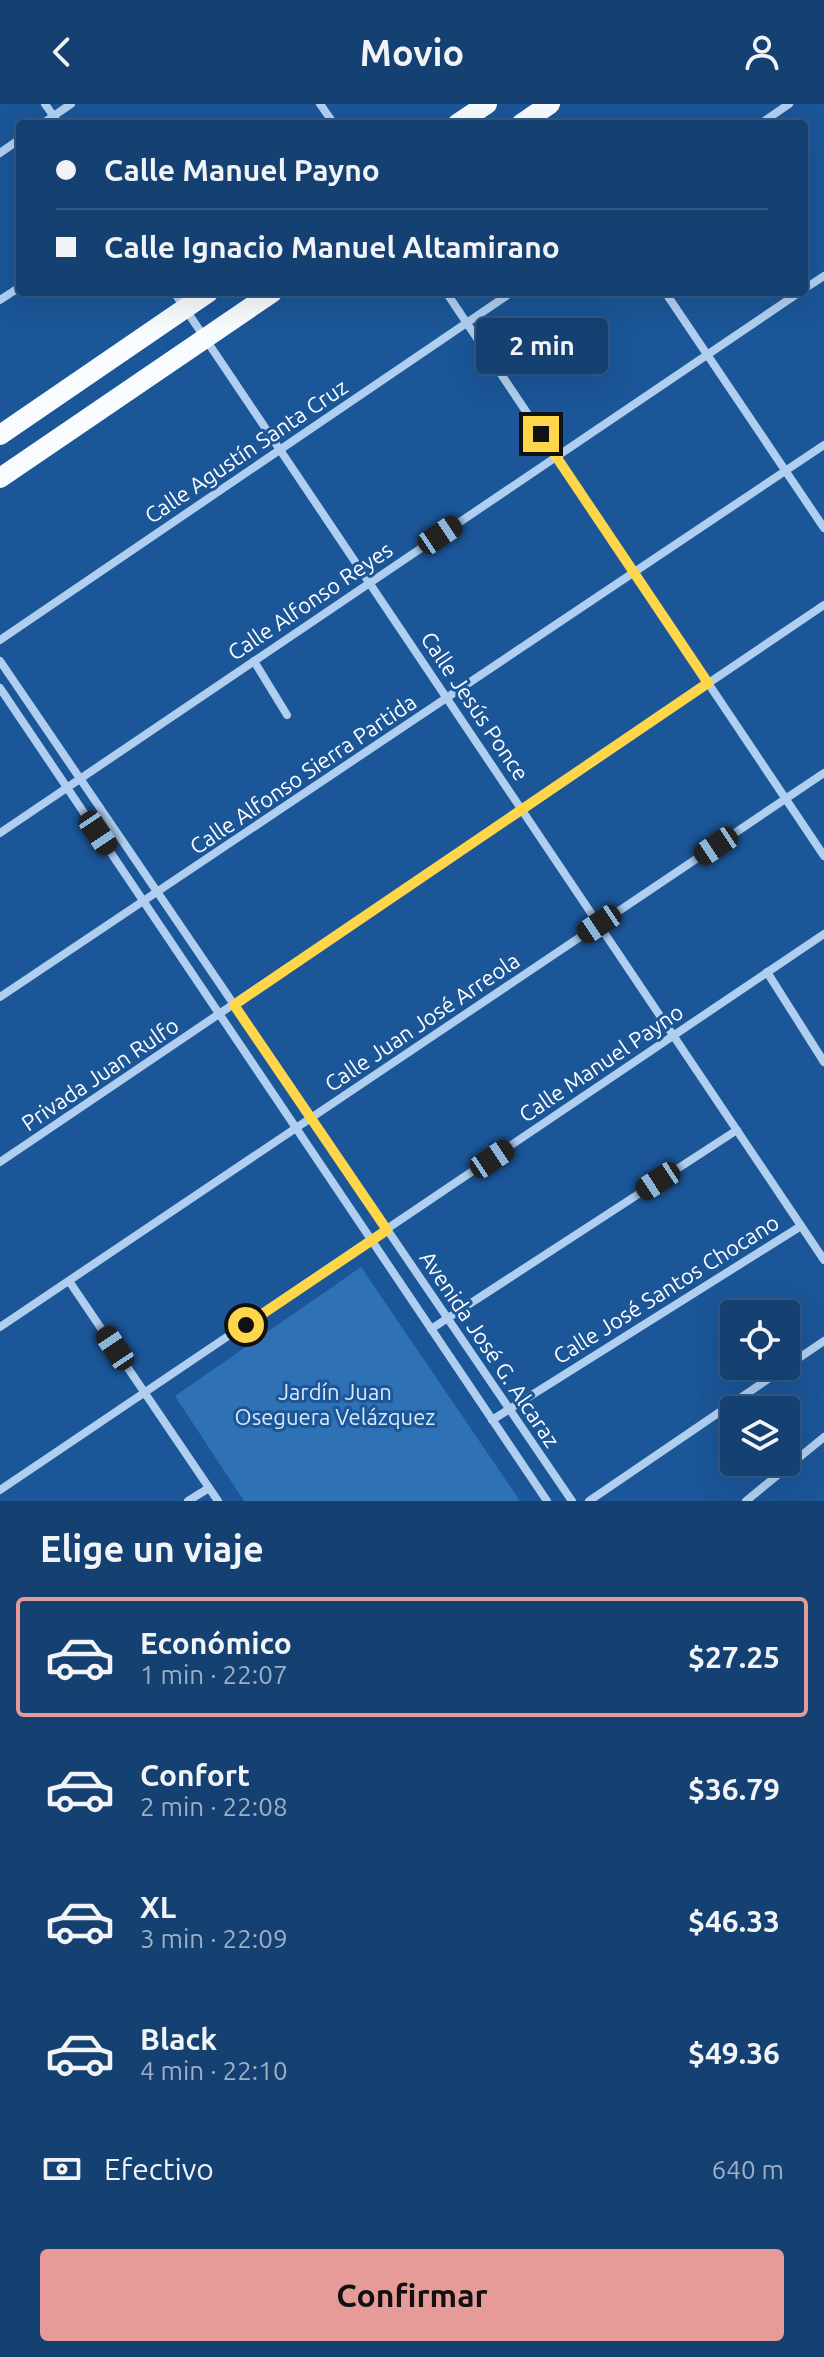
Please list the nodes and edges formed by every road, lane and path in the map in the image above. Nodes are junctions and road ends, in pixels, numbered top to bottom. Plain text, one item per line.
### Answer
1 (45, 104) edge
2 (71, 104) edge
3 (487, 104) edge
4 (789, 104) edge
5 (545, 109) edge
6 (56, 120) edge
7 (463, 120) edge
8 (527, 120) edge
9 (766, 120) edge
10 (267, 296) edge
11 (449, 296) edge
12 (506, 296) edge
13 (668, 296) edge
14 (795, 296) edge
15 (180, 300) edge
16 (467, 323) junction
17 (207, 337) junction
18 (707, 355) junction
19 (0, 435) edge
20 (824, 445) edge
21 (281, 449) junction
22 (556, 457) junction
23 (785, 471) junction
24 (0, 478) edge
25 (824, 528) edge
26 (634, 573) junction
27 (370, 582) junction
28 (824, 605) edge
29 (0, 640) edge
30 (0, 661) edge
31 (254, 661) junction
32 (708, 683) junction
33 (0, 688) edge
34 (448, 698) junction
35 (287, 715) dead end
36 (824, 773) edge
37 (80, 779) junction
38 (67, 787) junction
39 (785, 799) junction
40 (522, 809) junction
41 (0, 833) edge
42 (824, 856) edge
43 (158, 893) junction
44 (144, 902) junction
45 (599, 924) junction
46 (824, 934) edge
47 (767, 972) junction
48 (0, 997) edge
49 (234, 1005) junction
50 (220, 1014) junction
51 (674, 1036) junction
52 (824, 1062) edge
53 (311, 1118) junction
54 (296, 1128) junction
55 (737, 1130) junction
56 (0, 1162) edge
57 (801, 1226) junction
58 (387, 1230) junction
59 (371, 1240) junction
60 (824, 1260) edge
61 (69, 1281) junction
62 (448, 1318) junction
63 (0, 1327) edge
64 (431, 1329) junction
65 (824, 1341) edge
66 (145, 1394) junction
67 (509, 1408) junction
68 (492, 1420) junction
69 (824, 1437) edge
70 (209, 1488) junction
71 (0, 1490) edge
72 (188, 1501) edge
73 (218, 1501) edge
74 (547, 1501) edge
75 (572, 1501) edge
76 (589, 1501) edge
77 (746, 1501) edge

1 - 6 street
2 - 6 street
3 - 7 main road
4 - 9 street
5 - 8 main road
10 - 17 main road
11 - 16 street
12 - 16 street, Calle Agustín Santa Cruz
13 - 18 street
14 - 18 street, Calle Alfonso Reyes
15 - 17 street, Calle Jesús Ponce
15 - 19 main road
16 - 21 street, Calle Agustín Santa Cruz
16 - 22 street
17 - 21 street, Calle Jesús Ponce
17 - 24 main road
18 - 22 street, Calle Alfonso Reyes
18 - 23 street
20 - 23 street, Calle Alfonso Sierra Partida
21 - 27 street, Calle Jesús Ponce
21 - 29 street, Calle Agustín Santa Cruz
22 - 26 street
22 - 27 street, Calle Alfonso Reyes
23 - 25 street
23 - 26 street, Calle Alfonso Sierra Partida
26 - 32 street
26 - 34 street, Calle Alfonso Sierra Partida
27 - 31 street, Calle Alfonso Reyes
27 - 34 street, Calle Jesús Ponce
28 - 32 street, Privada Juan Rulfo
30 - 37 street, Avenida José G. Alcaraz
31 - 35 street
31 - 37 street, Calle Alfonso Reyes
32 - 39 street
32 - 40 street, Privada Juan Rulfo
33 - 38 street, Avenida José G. Alcaraz
34 - 40 street, Calle Jesús Ponce
34 - 43 street, Calle Alfonso Sierra Partida
36 - 39 street, Calle Juan José Arreola
37 - 38 street, Calle Alfonso Reyes
37 - 43 street, Avenida José G. Alcaraz
38 - 41 street, Calle Alfonso Reyes
38 - 44 street, Avenida José G. Alcaraz
39 - 42 street
39 - 45 street, Calle Juan José Arreola
40 - 45 street, Calle Jesús Ponce
40 - 49 street, Privada Juan Rulfo
43 - 44 street, Calle Alfonso Sierra Partida
43 - 49 street, Avenida José G. Alcaraz
44 - 48 street, Calle Alfonso Sierra Partida
44 - 50 street, Avenida José G. Alcaraz
45 - 51 street, Calle Jesús Ponce
45 - 53 street, Calle Juan José Arreola
46 - 47 street, Calle Manuel Payno
47 - 51 street, Calle Manuel Payno
47 - 52 street
49 - 50 street, Privada Juan Rulfo
49 - 53 street, Avenida José G. Alcaraz
50 - 54 street, Avenida José G. Alcaraz
50 - 56 street, Privada Juan Rulfo
51 - 55 street, Calle Jesús Ponce
51 - 58 street, Calle Manuel Payno
53 - 54 street, Calle Juan José Arreola
53 - 58 street, Avenida José G. Alcaraz
54 - 59 street, Avenida José G. Alcaraz
54 - 61 street, Calle Juan José Arreola
55 - 57 street, Calle Jesús Ponce
55 - 62 street
57 - 60 street, Calle Jesús Ponce
57 - 67 street, Calle José Santos Chocano
58 - 59 street, Calle Manuel Payno
58 - 62 street, Avenida José G. Alcaraz
59 - 64 street, Avenida José G. Alcaraz
59 - 66 street, Calle Manuel Payno
61 - 63 street, Calle Juan José Arreola
61 - 66 street
62 - 64 street
62 - 67 street, Avenida José G. Alcaraz
64 - 68 street, Avenida José G. Alcaraz
65 - 76 street
66 - 70 street
66 - 71 street, Calle Manuel Payno
67 - 68 street, Calle José Santos Chocano
67 - 75 street, Avenida José G. Alcaraz
68 - 74 street, Avenida José G. Alcaraz
69 - 77 street
70 - 72 street
70 - 73 street

